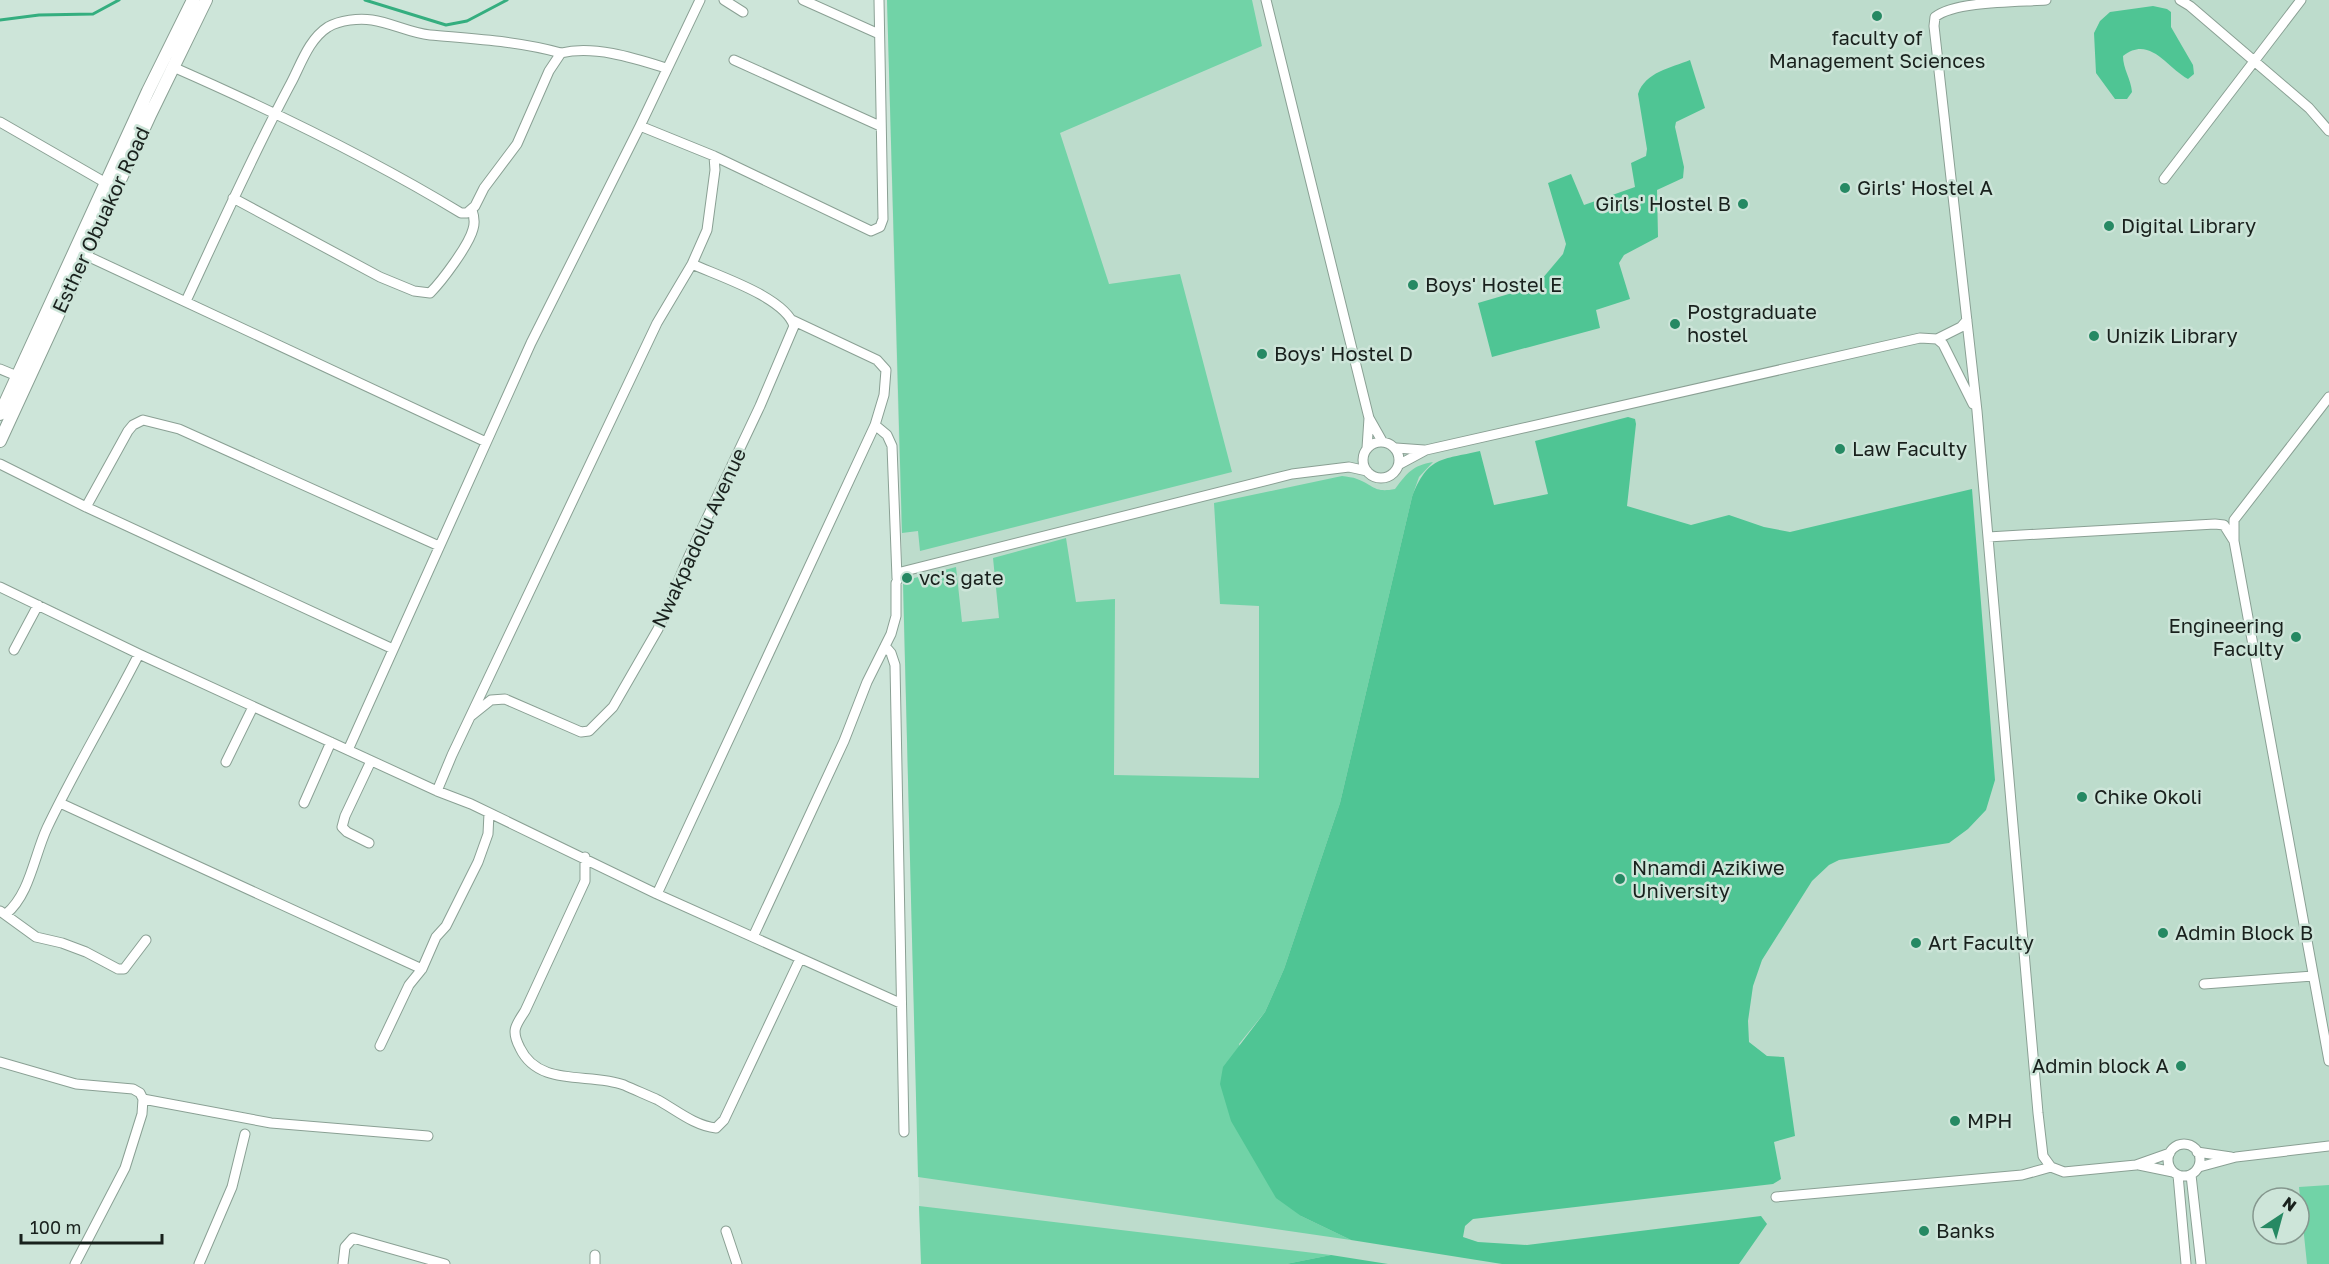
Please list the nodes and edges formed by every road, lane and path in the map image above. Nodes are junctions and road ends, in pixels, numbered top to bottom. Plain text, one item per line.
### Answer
1 (193, 0) edge
2 (206, 0) edge
3 (700, 0) edge
4 (724, 0) edge
5 (804, 0) edge
6 (879, 0) edge
7 (1266, 0) edge
8 (2046, 0) edge
9 (2180, 0) edge
10 (2301, 0) edge
11 (743, 12) dead end
12 (879, 34) junction
13 (561, 53) junction
14 (734, 60) dead end
15 (2255, 61) junction
16 (173, 67) junction
17 (666, 68) junction
18 (275, 114) junction
19 (0, 122) edge
20 (640, 126) junction
21 (880, 126) junction
22 (2329, 131) edge
23 (714, 156) junction
24 (2164, 179) dead end
25 (106, 183) junction
26 (233, 198) junction
27 (472, 210) junction
28 (85, 255) junction
29 (692, 264) junction
30 (186, 301) junction
31 (792, 320) junction
32 (1967, 320) junction
33 (1936, 339) junction
34 (0, 369) edge
35 (17, 376) junction
36 (2329, 397) edge
37 (1977, 411) junction
38 (0, 414) edge
39 (1369, 418) junction
40 (875, 425) junction
41 (0, 441) edge
42 (1382, 441) junction
43 (486, 442) junction
44 (1396, 448) junction
45 (1426, 450) junction
46 (1365, 452) junction
47 (0, 464) edge
48 (1400, 464) junction
49 (1349, 467) junction
50 (1367, 471) junction
51 (86, 507) junction
52 (2234, 520) junction
53 (2224, 525) junction
54 (1988, 537) junction
55 (2234, 540) junction
56 (439, 546) junction
57 (897, 578) junction
58 (0, 587) edge
59 (38, 605) junction
60 (885, 646) junction
61 (393, 649) junction
62 (14, 650) dead end
63 (139, 654) junction
64 (253, 707) junction
65 (471, 716) junction
66 (331, 742) junction
67 (348, 750) junction
68 (371, 761) junction
69 (226, 762) dead end
70 (437, 791) junction
71 (60, 803) junction
72 (304, 803) dead end
73 (489, 813) junction
74 (369, 843) dead end
75 (585, 857) junction
76 (657, 894) junction
77 (3, 913) edge
78 (753, 937) junction
79 (146, 940) dead end
80 (800, 959) junction
81 (422, 969) junction
82 (2313, 976) junction
83 (2204, 984) dead end
84 (900, 1004) junction
85 (380, 1047) dead end
86 (2329, 1061) edge
87 (0, 1062) edge
88 (143, 1099) junction
89 (904, 1132) dead end
90 (245, 1134) dead end
91 (428, 1136) dead end
92 (2329, 1146) edge
93 (2198, 1152) junction
94 (2170, 1153) junction
95 (2236, 1157) junction
96 (2136, 1165) junction
97 (2050, 1167) junction
98 (2199, 1167) junction
99 (2175, 1174) junction
100 (2191, 1175) junction
101 (1776, 1197) dead end
102 (726, 1231) dead end
103 (75, 1264) edge
104 (199, 1264) edge
105 (343, 1264) edge
106 (445, 1264) edge
107 (737, 1264) edge
108 (2186, 1264) edge
109 (2201, 1264) edge

1 - 25 street, Esther Obuakor Road
2 - 16 street, Esther Obuakor Road
3 - 17 street
4 - 11 street
5 - 12 street
6 - 12 street
7 - 39 street
8 - 32 street
9 - 15 street
10 - 15 street
12 - 21 street
13 - 17 street
13 - 18 street
13 - 27 street
14 - 21 street
15 - 22 street
15 - 24 street
16 - 18 street
16 - 28 street, Esther Obuakor Road
17 - 20 street
18 - 26 street
18 - 27 street
19 - 25 street
20 - 23 street
20 - 43 street
21 - 23 street
23 - 29 street
25 - 35 street, Esther Obuakor Road
26 - 27 street
26 - 30 street
28 - 30 street
28 - 41 street, Esther Obuakor Road
29 - 31 street
29 - 65 street
30 - 43 street
31 - 40 street
31 - 65 street, Nwakpadolu Avenue
32 - 33 street
32 - 37 street
33 - 37 street
33 - 45 street
34 - 35 street
35 - 38 street, Esther Obuakor Road
36 - 52 street
37 - 54 street
39 - 42 street
39 - 46 street
40 - 57 street
40 - 76 street
42 - 44 street
42 - 46 street
43 - 56 street
44 - 45 street
44 - 48 street
45 - 48 street
46 - 49 street
46 - 50 street
47 - 51 street
48 - 50 street
49 - 50 street
49 - 57 street
51 - 56 street
51 - 61 street
52 - 53 street
52 - 55 street
53 - 54 street
53 - 55 street
54 - 97 street
55 - 82 street
56 - 61 street
57 - 60 street
58 - 59 street
59 - 62 street
59 - 63 street
60 - 78 street
60 - 84 street
61 - 67 street
63 - 64 street
63 - 71 street
64 - 66 street
64 - 69 street
65 - 70 street
66 - 67 street
66 - 72 street
67 - 68 street
68 - 70 street
68 - 74 street
70 - 73 street
71 - 77 street
71 - 81 street
73 - 75 street
73 - 81 street
75 - 76 street
75 - 80 street
76 - 78 street
77 - 79 street
78 - 80 street
80 - 84 street
81 - 85 street
82 - 83 street
82 - 86 street
84 - 89 street
87 - 88 street
88 - 91 street
88 - 103 street
90 - 104 street
92 - 95 street
93 - 94 street
93 - 95 street
93 - 98 street
94 - 96 street
94 - 99 street
95 - 98 street
96 - 97 street
96 - 99 street
97 - 101 street
98 - 100 street
99 - 100 street
99 - 108 street
100 - 109 street
102 - 107 street
105 - 106 street

